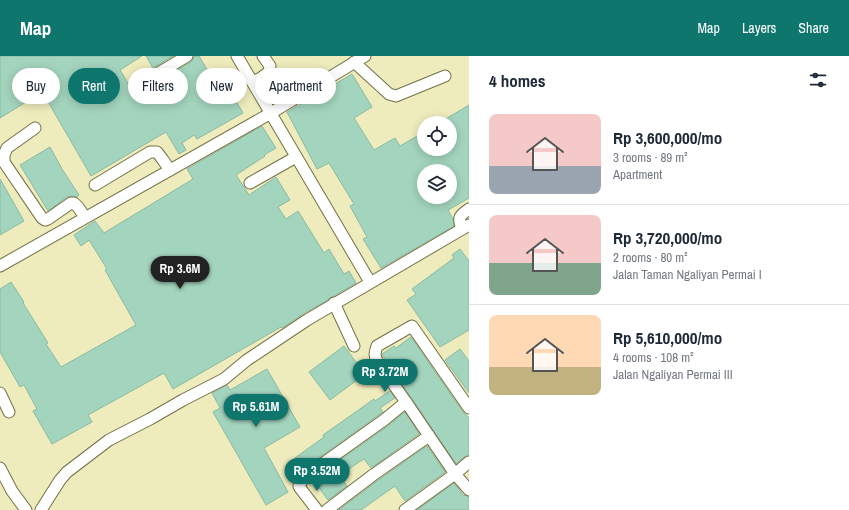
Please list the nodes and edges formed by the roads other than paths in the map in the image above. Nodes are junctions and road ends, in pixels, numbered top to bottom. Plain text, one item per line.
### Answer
1 (186, 56) edge
2 (236, 56) edge
3 (263, 56) edge
4 (365, 56) edge
5 (354, 62) junction
6 (167, 68) edge
7 (445, 76) dead end
8 (253, 82) junction
9 (270, 113) junction
10 (35, 128) dead end
11 (296, 157) junction
12 (170, 170) junction
13 (250, 182) dead end
14 (95, 185) dead end
15 (469, 209) edge
16 (85, 218) junction
17 (466, 227) edge
18 (0, 266) edge
19 (370, 282) junction
20 (334, 303) junction
21 (354, 346) dead end
22 (0, 393) edge
23 (406, 402) junction
24 (469, 408) edge
25 (9, 412) dead end
26 (429, 436) junction
27 (469, 462) edge
28 (0, 468) edge
29 (455, 474) junction
30 (469, 490) edge
31 (406, 509) edge
32 (26, 510) edge
33 (41, 510) edge
34 (317, 510) edge
35 (327, 510) edge

1 - 6 street
2 - 8 street
3 - 8 street
4 - 5 street
5 - 7 street
5 - 9 street
8 - 9 street
9 - 11 street
9 - 12 street
10 - 16 street
11 - 13 street
11 - 19 street
12 - 14 street
12 - 16 street
15 - 17 street
16 - 18 street
17 - 19 street
19 - 20 street
20 - 21 street
20 - 33 street
22 - 25 street
23 - 24 street
23 - 26 street
23 - 34 street
26 - 29 street
26 - 35 street
27 - 29 street
28 - 32 street
29 - 30 street
29 - 31 street

